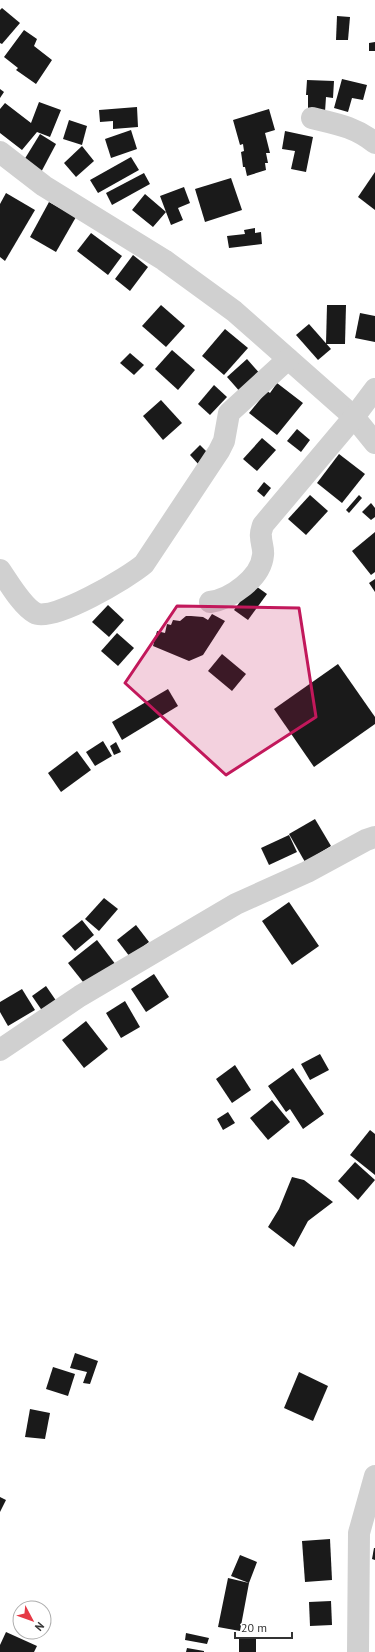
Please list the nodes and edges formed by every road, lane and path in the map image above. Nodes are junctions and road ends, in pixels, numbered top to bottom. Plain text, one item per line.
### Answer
1 (312, 118) dead end
2 (375, 143) edge
3 (0, 152) edge
4 (288, 359) junction
5 (375, 389) edge
6 (354, 417) junction
7 (375, 443) edge
8 (0, 570) edge
9 (210, 602) dead end
10 (375, 837) edge
11 (0, 1050) edge
12 (375, 1476) edge
13 (358, 1652) edge

1 - 2 street
3 - 4 street
4 - 6 street
4 - 8 street
5 - 6 street
6 - 7 street
6 - 9 street
10 - 11 street
12 - 13 street

